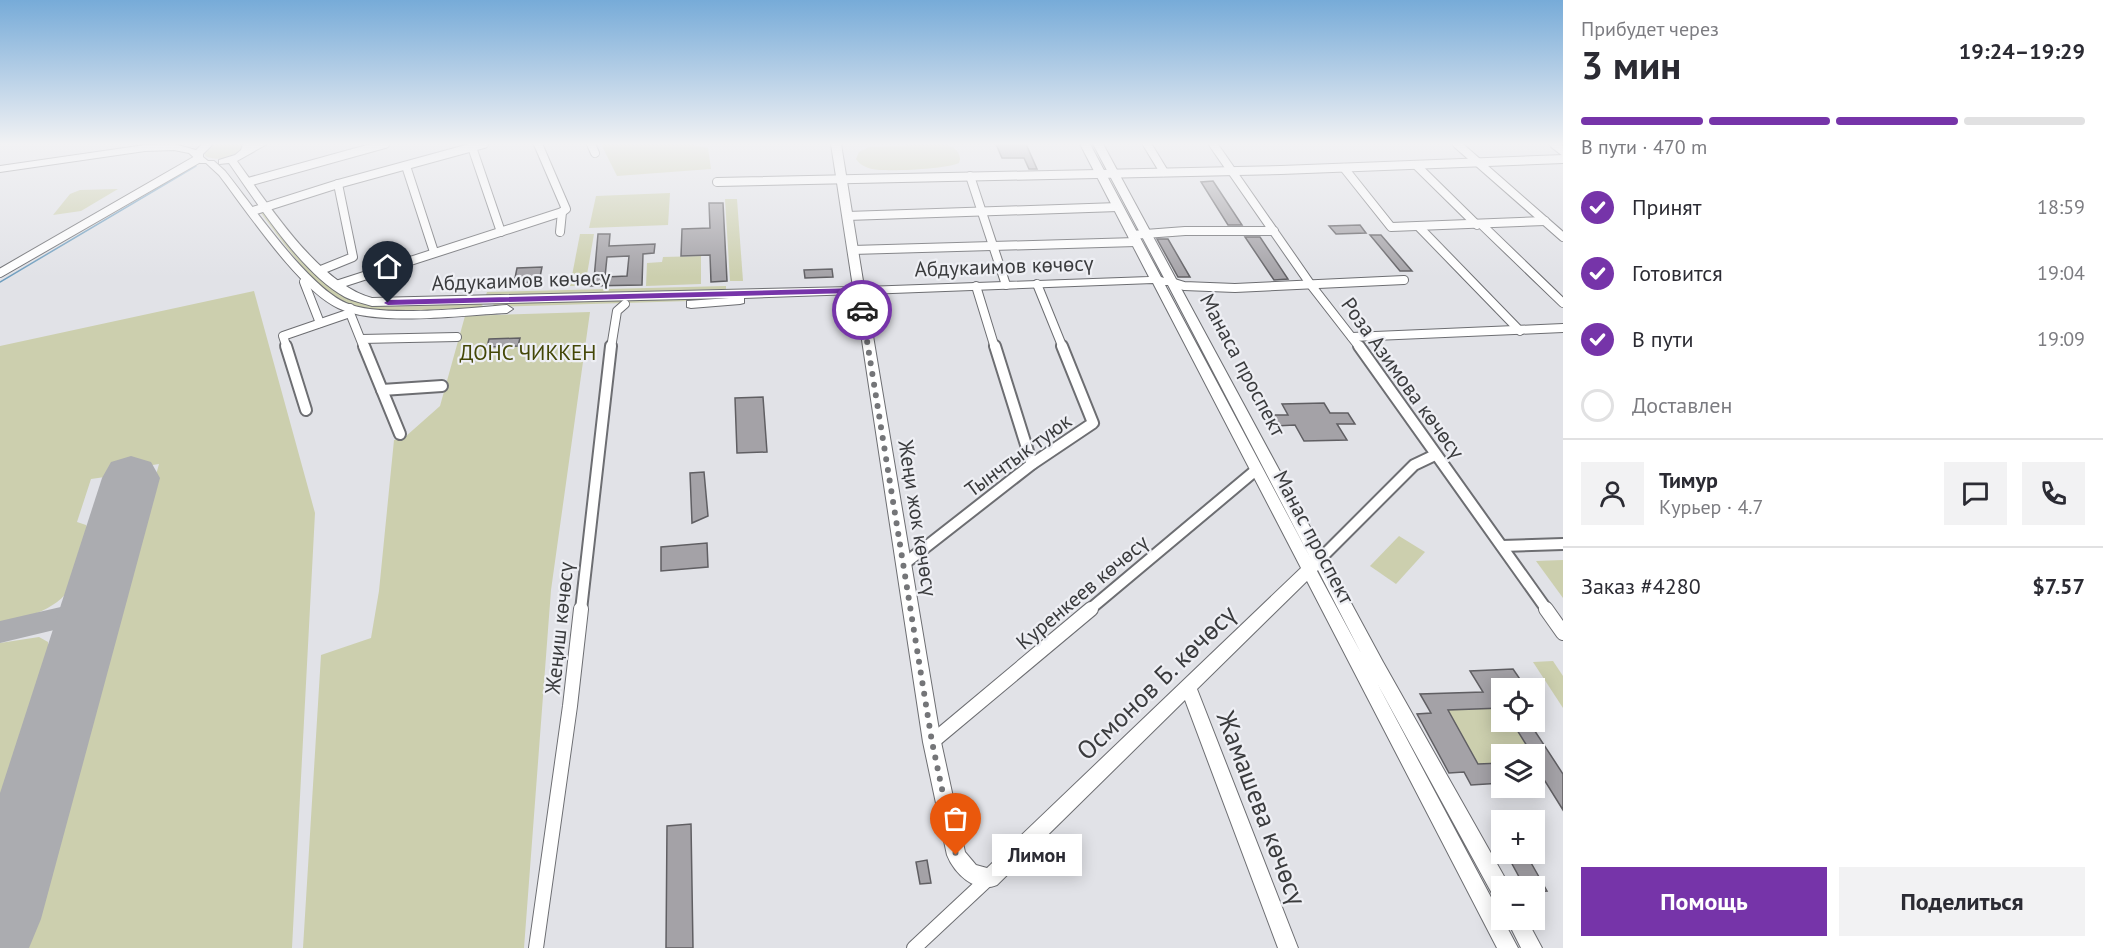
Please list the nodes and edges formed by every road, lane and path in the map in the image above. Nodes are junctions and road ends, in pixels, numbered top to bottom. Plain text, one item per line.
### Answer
1 (146, 188) edge
2 (233, 188) edge
3 (253, 188) edge
4 (324, 188) edge
5 (339, 188) edge
6 (413, 188) edge
7 (486, 188) edge
8 (557, 188) edge
9 (842, 188) edge
10 (974, 188) edge
11 (1111, 188) edge
12 (1114, 188) edge
13 (1244, 188) edge
14 (1360, 188) edge
15 (1441, 188) edge
16 (1508, 188) edge
17 (266, 206) junction
18 (1118, 207) junction
19 (253, 211) junction
20 (562, 212) junction
21 (983, 212) junction
22 (847, 216) junction
23 (1545, 221) junction
24 (1480, 225) junction
25 (1419, 226) junction
26 (1274, 231) junction
27 (501, 232) junction
28 (560, 232) dead end
29 (1138, 236) junction
30 (1563, 237) edge
31 (994, 247) junction
32 (852, 250) junction
33 (434, 252) junction
34 (321, 270) junction
35 (0, 273) edge
36 (1155, 280) junction
37 (1404, 280) dead end
38 (304, 282) dead end
39 (1171, 282) junction
40 (1037, 284) junction
41 (336, 285) junction
42 (1006, 285) junction
43 (1311, 285) junction
44 (976, 286) junction
45 (858, 290) junction
46 (767, 294) junction
47 (1563, 303) edge
48 (489, 305) junction
49 (616, 307) junction
50 (350, 311) junction
51 (320, 323) junction
52 (1563, 328) edge
53 (1520, 331) junction
54 (457, 336) dead end
55 (1352, 337) junction
56 (361, 339) junction
57 (1209, 367) junction
58 (442, 387) dead end
59 (382, 390) junction
60 (306, 410) dead end
61 (400, 434) dead end
62 (1244, 449) junction
63 (1261, 449) junction
64 (1435, 455) junction
65 (1032, 464) junction
66 (1256, 470) junction
67 (1563, 544) edge
68 (1502, 546) junction
69 (904, 564) junction
70 (1314, 565) junction
71 (1563, 633) edge
72 (1377, 667) junction
73 (1359, 668) junction
74 (1188, 687) junction
75 (1417, 740) junction
76 (1398, 741) junction
77 (932, 742) junction
78 (1493, 876) edge
79 (990, 878) junction
80 (1491, 901) edge
81 (1502, 930) edge
82 (1522, 930) edge
83 (536, 948) edge
84 (914, 948) edge
85 (1288, 948) edge
86 (1508, 948) edge
87 (1532, 948) edge

1 - 35 street
2 - 19 main road, Абдукаимов көчөсү
3 - 17 main road, Абдукаимов көчөсү
4 - 17 street
5 - 34 street
6 - 33 street
7 - 27 street
8 - 20 street
9 - 22 main road, Жеңи жок көчөсү
10 - 21 street
11 - 18 main road, Манас проспект
12 - 29 main road, Манаса проспект
13 - 26 street, Роза Азимова көчөсү
14 - 25 street
15 - 24 street
16 - 23 street
17 - 19 street
17 - 34 main road, Абдукаимов көчөсү
18 - 21 street
18 - 29 main road, Манас проспект
19 - 50 main road, Абдукаимов көчөсү
20 - 27 street
20 - 28 street
21 - 22 street
21 - 31 street
22 - 32 main road, Жеңи жок көчөсү
23 - 24 street
23 - 30 street
24 - 25 street
24 - 47 street
25 - 53 street
26 - 29 street
26 - 43 street, Роза Азимова көчөсү
27 - 33 street
29 - 31 street
29 - 36 main road, Манас проспект
29 - 39 main road, Манаса проспект
31 - 32 street
31 - 42 street
32 - 45 main road, Жеңи жок көчөсү
33 - 41 street
34 - 41 main road, Абдукаимов көчөсү
36 - 39 main road, Абдукаимов көчөсү
36 - 40 main road, Абдукаимов көчөсү
36 - 57 main road, Манас проспект
37 - 43 street
38 - 51 street
39 - 43 street
39 - 57 main road, Манаса проспект
40 - 42 main road, Абдукаимов көчөсү
40 - 65 street, Тынчтык туюк
41 - 48 main road, Абдукаимов көчөсү
42 - 44 main road, Абдукаимов көчөсү
43 - 55 street, Роза Азимова көчөсү
44 - 45 main road, Абдукаимов көчөсү
44 - 65 street
45 - 46 main road, Абдукаимов көчөсү
45 - 69 main road, Жеңи жок көчөсү
46 - 48 main road, Абдукаимов көчөсү
46 - 49 main road, Абдукаимов көчөсү
48 - 49 main road, Абдукаимов көчөсү
48 - 50 main road, Абдукаимов көчөсү
49 - 83 street, Жеңиш көчөсү
50 - 51 street
50 - 56 street
51 - 60 street
52 - 53 street
53 - 55 street
54 - 56 street
55 - 64 street, Роза Азимова көчөсү
56 - 59 street
57 - 62 main road, Манас проспект
57 - 63 main road, Манаса проспект
58 - 59 street
59 - 61 street
62 - 63 main road
62 - 66 main road, Манас проспект
63 - 70 main road, Манаса проспект
64 - 68 street, Роза Азимова көчөсү
64 - 70 street, Осмонов Б. көчөсү
65 - 69 street, Тынчтык туюк
66 - 70 main road, Манас проспект
66 - 77 street, Куренкеев көчөсү
67 - 68 street
68 - 71 street, Роза Азимова көчөсү
69 - 77 main road, Жеңи жок көчөсү
70 - 72 main road, Манаса проспект
70 - 73 main road, Манас проспект
70 - 74 main road, Осмонов Б. көчөсү
72 - 73 main road
72 - 75 main road, Манаса проспект
73 - 76 main road, Манас проспект
74 - 79 main road, Осмонов Б. көчөсү
74 - 85 main road, Жамашева көчөсү
75 - 76 main road
75 - 78 main road, Манаса проспект
76 - 80 main road, Манас проспект
77 - 79 main road, Жеңи жок көчөсү
79 - 84 street, Осмонов Б. көчөсү
81 - 86 main road, Манас проспект
82 - 87 main road

